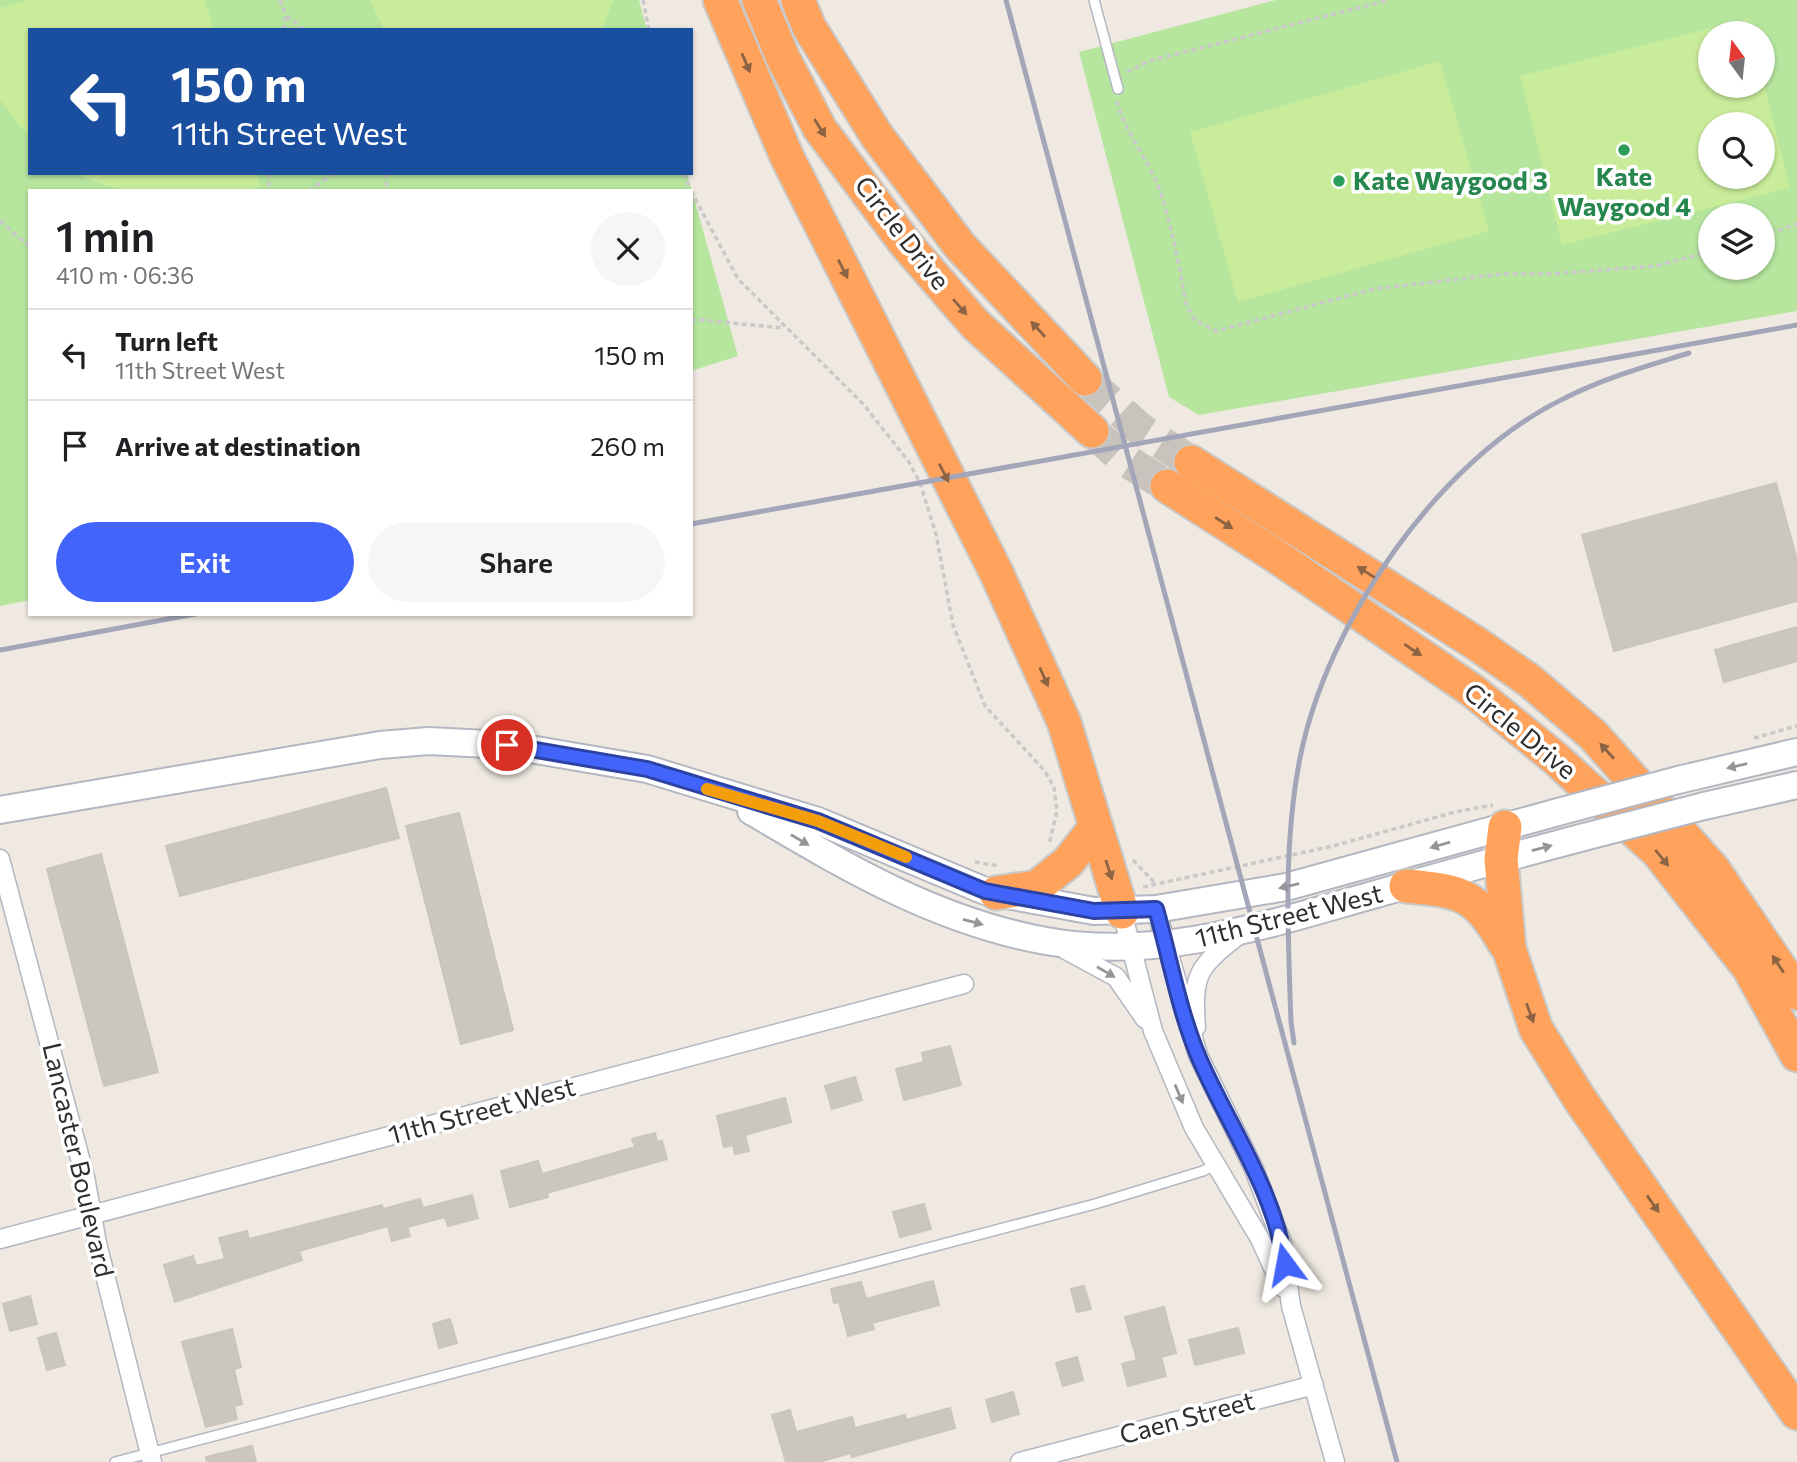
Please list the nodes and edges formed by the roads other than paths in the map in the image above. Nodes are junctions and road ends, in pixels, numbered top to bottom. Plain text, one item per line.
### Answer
1 (720, 0) edge
2 (759, 0) edge
3 (798, 0) edge
4 (1094, 0) edge
5 (1118, 89) road end
6 (1085, 379) tunnel mouth
7 (1092, 431) tunnel mouth
8 (1191, 462) tunnel mouth
9 (1167, 486) tunnel mouth
10 (1797, 752) edge
11 (1797, 785) edge
12 (720, 793) junction
13 (0, 810) edge
14 (1505, 815) junction
15 (1096, 828) junction
16 (0, 859) edge
17 (1501, 859) junction
18 (1003, 880) junction
19 (1406, 886) junction
20 (1118, 900) junction
21 (1156, 909) junction
22 (1243, 931) junction
23 (1046, 941) junction
24 (1166, 945) junction
25 (1133, 949) junction
26 (1508, 949) junction
27 (964, 984) dead end
28 (1797, 993) edge
29 (1153, 1031) junction
30 (1198, 1055) junction
31 (1797, 1055) edge
32 (1215, 1165) junction
33 (90, 1214) junction
34 (0, 1239) edge
35 (1291, 1306) junction
36 (1314, 1385) junction
37 (1797, 1413) edge
38 (151, 1457) edge
39 (115, 1462) edge
40 (1020, 1462) edge
41 (1335, 1462) edge

1 -> 15 highway
2 -> 7 highway, Circle Drive
6 -> 3 highway, Circle Drive
4 - 5 lane
28 -> 8 highway, Circle Drive
9 -> 31 highway, Circle Drive
10 -> 14 main road, 11th Street West, bridge
17 -> 11 main road, 11th Street West, bridge
12 - 13 main road, 11th Street West
12 - 18 main road, 11th Street West
12 -> 23 main road, 11th Street West
14 - 17 highway
14 -> 21 main road, 11th Street West
15 - 18 highway
15 -> 20 highway
16 - 33 street, Lancaster Boulevard
17 - 19 main road, 11th Street West
17 - 26 highway
18 - 20 main road, 11th Street West
19 - 22 main road, 11th Street West
19 - 26 highway
20 - 21 main road, 11th Street West
20 - 25 street
21 - 24 street
22 - 24 main road, 11th Street West
22 - 30 street
23 - 25 main road, 11th Street West
23 -> 29 street
24 - 25 main road, 11th Street West
24 - 30 street
25 - 29 street
26 -> 37 highway
27 - 33 street, 11th Street West
29 -> 32 street
30 - 35 street
32 - 35 street
32 - 38 lane
33 - 34 street, 11th Street West
33 - 38 street, Lancaster Boulevard
35 - 36 street
36 - 40 street, Caen Street
36 - 41 street
38 - 39 lane

